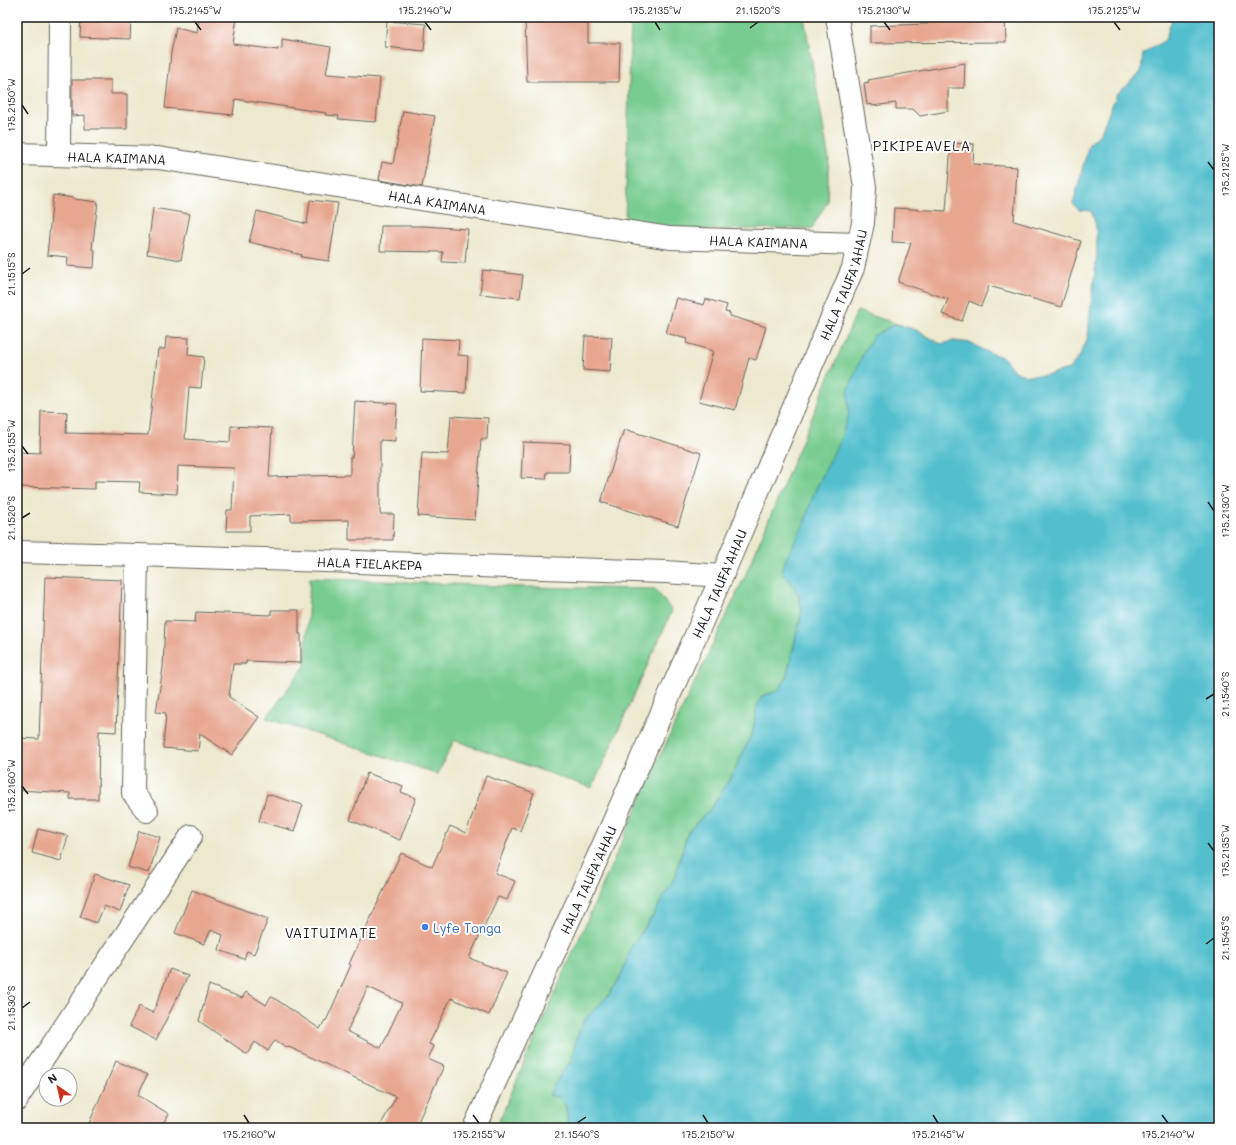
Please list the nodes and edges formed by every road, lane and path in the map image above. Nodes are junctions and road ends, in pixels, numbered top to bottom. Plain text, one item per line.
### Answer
1 (60, 17) edge
2 (836, 17) edge
3 (17, 154) edge
4 (59, 154) junction
5 (858, 244) junction
6 (17, 552) edge
7 (137, 555) junction
8 (722, 576) junction
9 (147, 811) dead end
10 (191, 836) dead end
11 (17, 1100) edge
12 (474, 1128) edge

1 - 4 street
2 - 5 street, HALA TAUFA'AHAU
3 - 4 street, HALA KAIMANA
4 - 5 street, HALA KAIMANA
5 - 8 street, HALA TAUFA'AHAU
6 - 7 street, HALA FIELAKEPA
7 - 8 street, HALA FIELAKEPA
7 - 9 street
8 - 12 street, HALA TAUFA'AHAU
10 - 11 street

